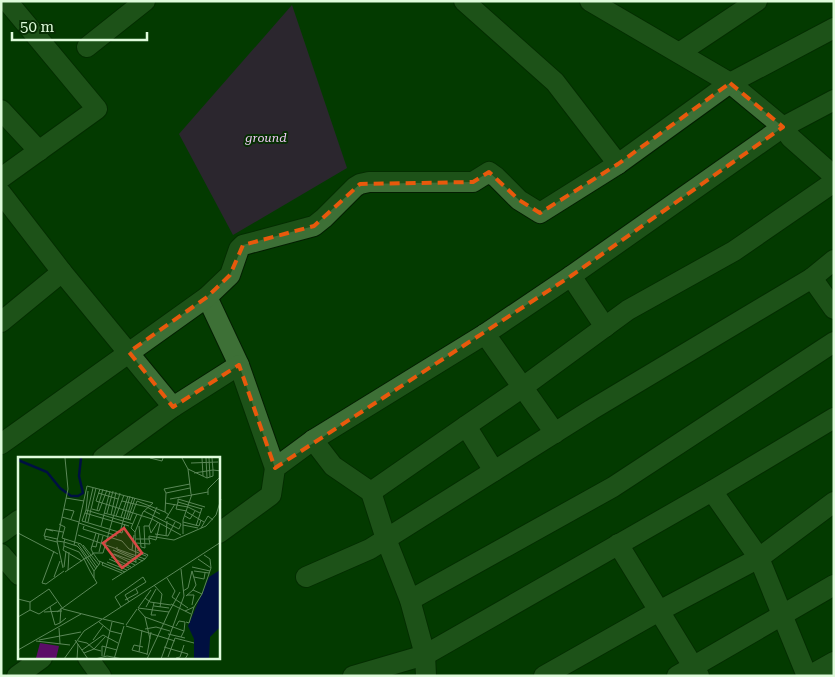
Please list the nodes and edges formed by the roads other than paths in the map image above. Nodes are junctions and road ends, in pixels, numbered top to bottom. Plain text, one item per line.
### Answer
1 (7, 1) edge
2 (145, 1) edge
3 (464, 1) edge
4 (590, 1) edge
5 (757, 1) edge
6 (834, 28) edge
7 (88, 47) dead end
8 (679, 54) junction
9 (730, 84) junction
10 (834, 100) edge
11 (1, 110) edge
12 (783, 127) junction
13 (39, 151) junction
14 (618, 164) junction
15 (834, 176) edge
16 (1, 178) edge
17 (834, 182) edge
18 (1, 193) edge
19 (834, 260) edge
20 (62, 272) junction
21 (571, 276) junction
22 (812, 278) junction
23 (207, 297) junction
24 (834, 309) edge
25 (1, 322) edge
26 (605, 326) junction
27 (485, 334) junction
28 (834, 342) edge
29 (129, 352) junction
30 (239, 365) junction
31 (523, 387) junction
32 (173, 407) junction
33 (834, 418) edge
34 (466, 426) junction
35 (555, 433) junction
36 (313, 440) junction
37 (1, 444) edge
38 (104, 457) edge
39 (275, 468) junction
40 (494, 471) junction
41 (712, 491) junction
42 (371, 492) junction
43 (834, 502) edge
44 (18, 521) edge
45 (220, 532) edge
46 (1, 533) edge
47 (386, 540) junction
48 (618, 544) junction
49 (1, 554) edge
50 (759, 558) junction
51 (18, 574) edge
52 (306, 577) dead end
53 (834, 585) edge
54 (410, 600) junction
55 (659, 611) junction
56 (782, 614) junction
57 (425, 655) junction
58 (39, 660) edge
59 (90, 660) edge
60 (834, 662) edge
61 (690, 673) edge
62 (17, 676) edge
63 (102, 676) edge
64 (353, 676) edge
65 (426, 676) edge
66 (544, 676) edge
67 (808, 676) edge

1 - 13 street
2 - 7 street
3 - 14 street
4 - 8 street
5 - 8 street
6 - 9 street
8 - 9 street
9 - 12 street
9 - 14 street
10 - 12 street
11 - 13 street
12 - 15 street
12 - 21 street
13 - 16 street
14 - 23 street
17 - 26 street
18 - 20 street
19 - 22 street
20 - 25 street
20 - 29 street
21 - 26 street
21 - 27 street
22 - 24 street
22 - 35 street
23 - 29 street
23 - 30 street
26 - 31 street
27 - 31 street
27 - 36 street
28 - 54 street
29 - 32 street
29 - 37 street
30 - 32 street
30 - 39 street
31 - 34 street
31 - 35 street
32 - 38 street
33 - 41 street
34 - 40 street
34 - 42 street
35 - 40 street
36 - 39 street
36 - 42 street
39 - 45 street
40 - 47 street
41 - 48 street
41 - 50 street
42 - 47 street
43 - 50 street
44 - 46 street
47 - 52 street
47 - 54 street
48 - 55 street
48 - 57 street
49 - 51 street
50 - 55 street
50 - 56 street
53 - 56 street
54 - 57 street
55 - 61 street
55 - 66 street
56 - 61 street
56 - 67 street
57 - 64 street
57 - 65 street
58 - 62 street
59 - 63 street
60 - 67 street

